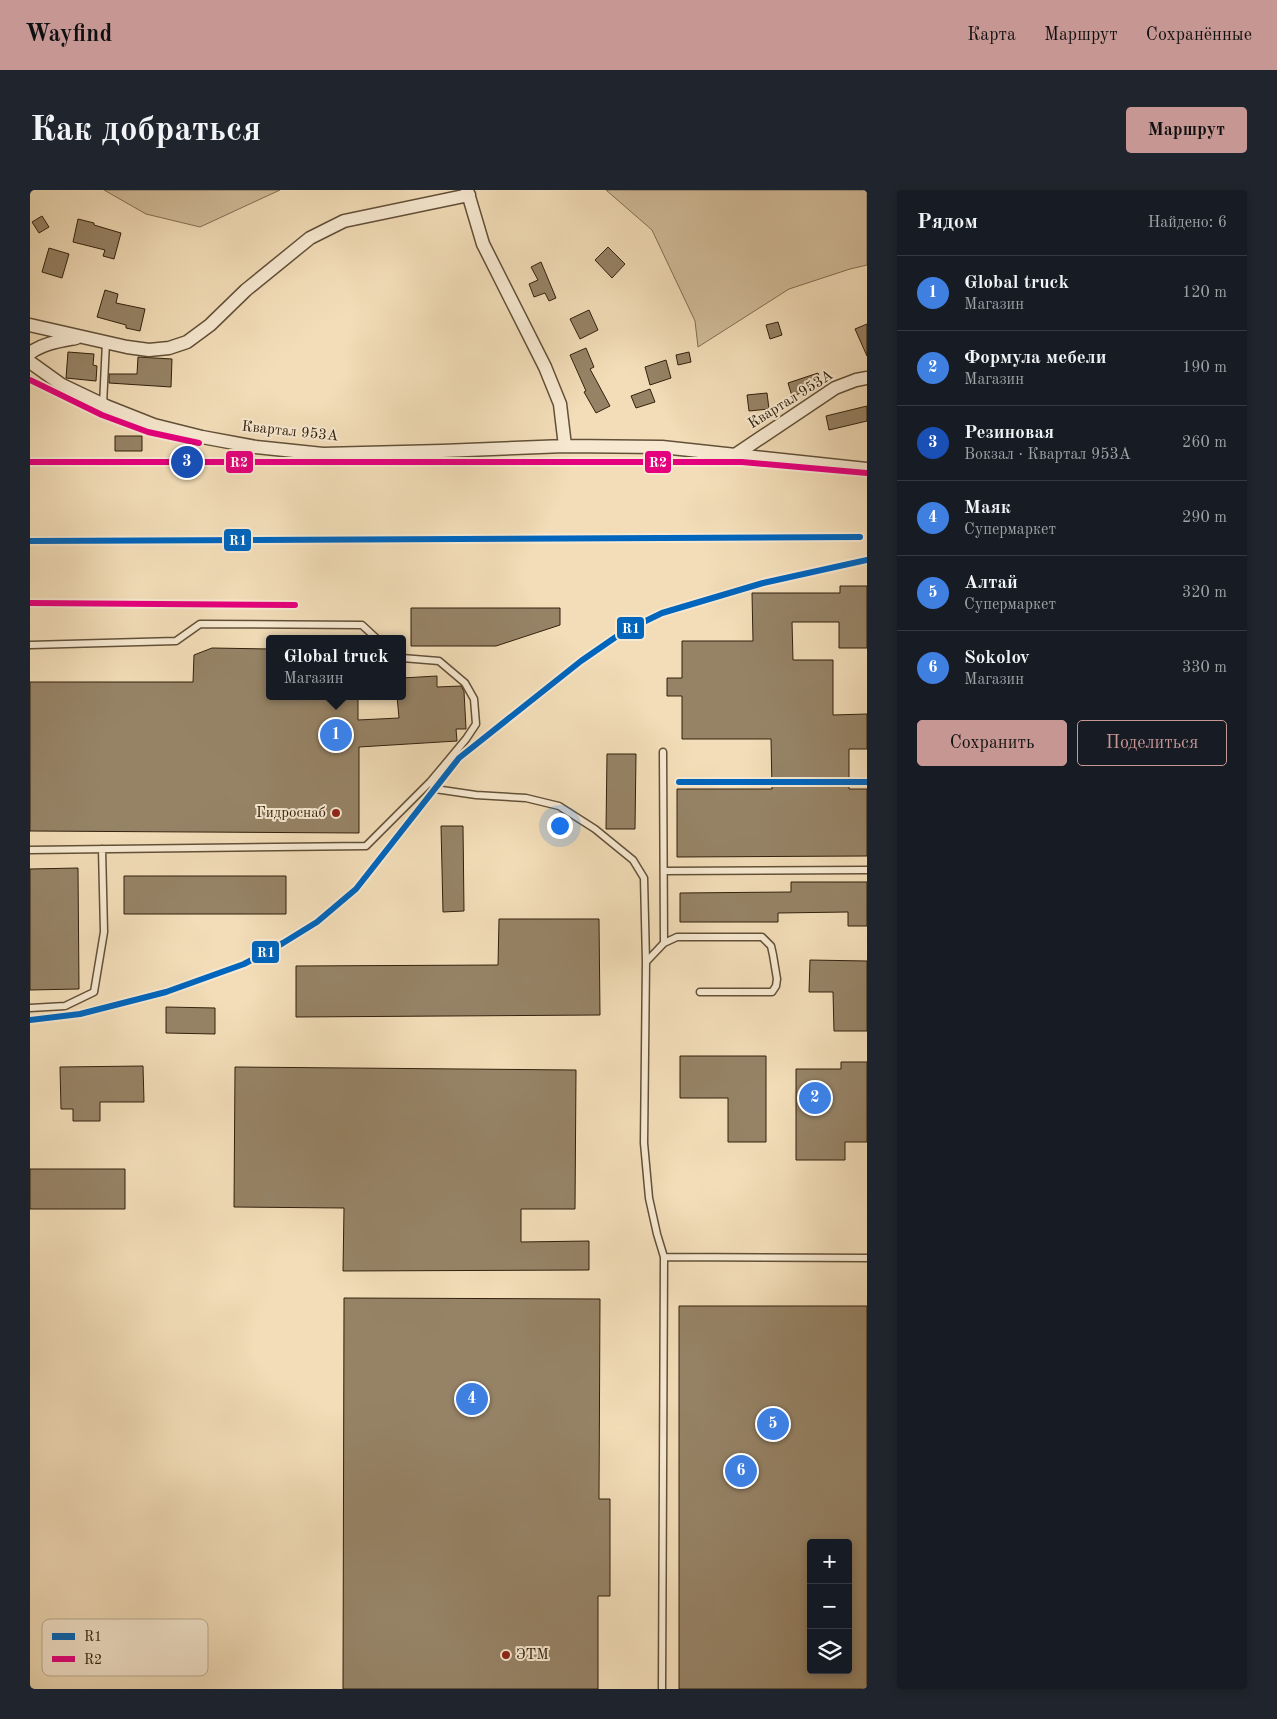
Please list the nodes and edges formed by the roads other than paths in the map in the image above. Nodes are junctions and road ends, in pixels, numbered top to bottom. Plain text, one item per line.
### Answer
1 (468, 192) edge
2 (30, 325) edge
3 (81, 337) junction
4 (106, 342) junction
5 (30, 353) edge
6 (30, 362) edge
7 (867, 378) edge
8 (103, 405) junction
9 (565, 446) junction
10 (735, 455) junction
11 (867, 468) edge
12 (373, 635) edge
13 (30, 645) edge
14 (406, 658) edge
15 (663, 752) dead end
16 (430, 781) junction
17 (102, 849) junction
18 (30, 850) edge
19 (867, 870) edge
20 (664, 871) junction
21 (664, 942) junction
22 (646, 962) junction
23 (700, 992) dead end
24 (30, 1008) edge
25 (664, 1257) junction
26 (867, 1258) edge
27 (662, 1689) edge

1 - 4 street
1 - 9 street
2 - 3 street
3 - 4 street
3 - 5 street
4 - 8 lane
6 - 8 street, Квартал 953А
7 - 10 street, Квартал 953А
8 - 9 street, Квартал 953А
9 - 10 street, Квартал 953А
10 - 11 street, Квартал 953А
12 - 13 lane
14 - 16 lane
15 - 20 lane
16 - 17 lane
16 - 22 lane
17 - 18 lane
17 - 24 lane
19 - 20 lane
20 - 21 lane
21 - 22 lane
21 - 23 lane
22 - 25 lane
25 - 26 lane
25 - 27 lane

